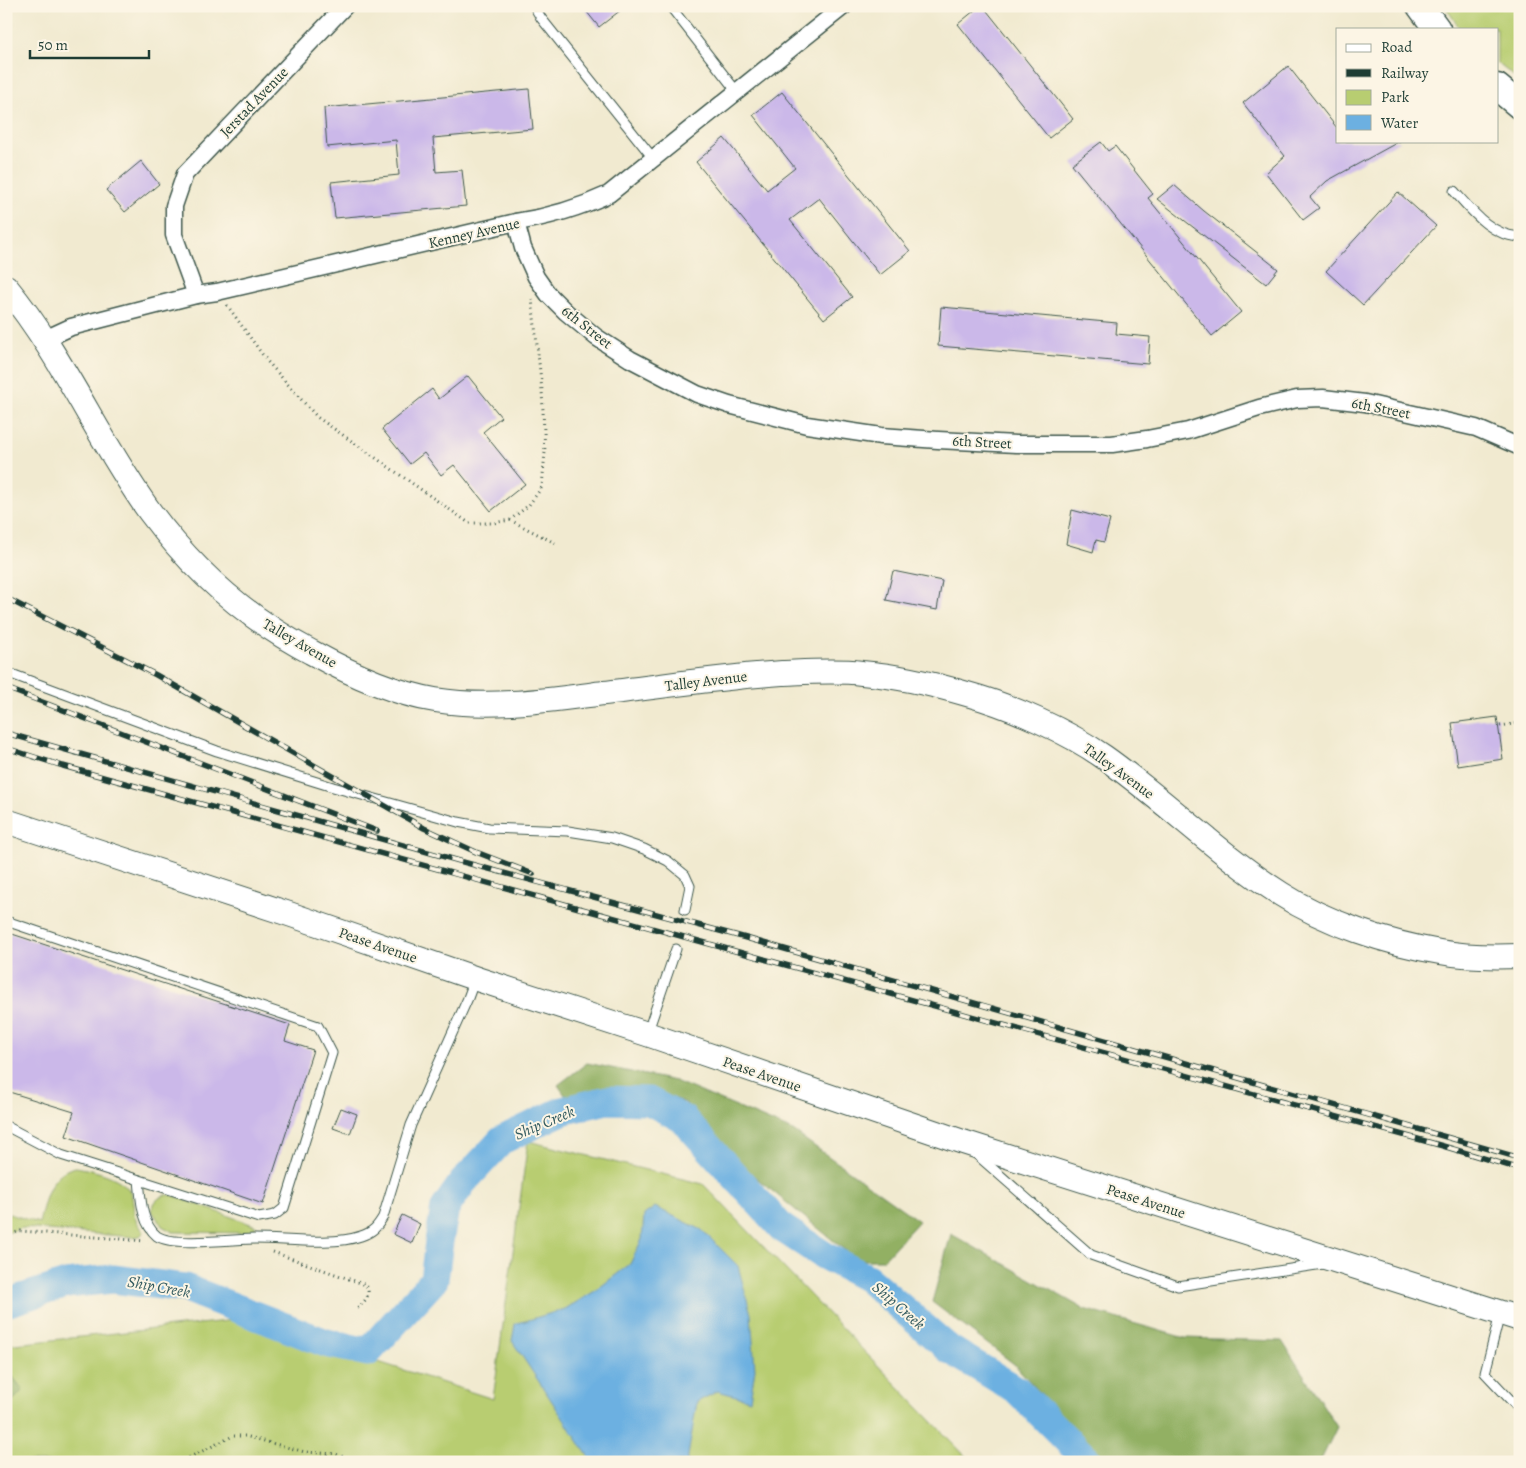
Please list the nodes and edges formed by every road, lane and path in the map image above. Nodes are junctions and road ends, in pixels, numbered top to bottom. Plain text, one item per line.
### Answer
1 (345, 6) edge
2 (534, 6) edge
3 (670, 6) edge
4 (844, 6) edge
5 (1420, 6) edge
6 (1436, 28) edge
7 (1498, 88) edge
8 (737, 92) junction
9 (1520, 106) edge
10 (653, 158) junction
11 (1454, 191) dead end
12 (516, 222) junction
13 (1520, 237) edge
14 (536, 277) junction
15 (6, 287) edge
16 (217, 292) junction
17 (196, 295) junction
18 (45, 338) junction
19 (1520, 447) edge
20 (510, 520) junction
21 (555, 543) dead end
22 (6, 672) edge
23 (1520, 723) edge
24 (1500, 726) dead end
25 (7, 822) edge
26 (684, 910) dead end
27 (6, 921) edge
28 (676, 949) dead end
29 (1520, 956) edge
30 (475, 979) junction
31 (647, 1034) junction
32 (6, 1126) edge
33 (963, 1142) junction
34 (139, 1180) junction
35 (6, 1236) edge
36 (158, 1237) junction
37 (268, 1251) dead end
38 (1336, 1262) junction
39 (357, 1308) dead end
40 (1510, 1316) edge
41 (1520, 1410) edge
42 (180, 1462) edge
43 (357, 1462) edge

1 - 17 street, Jerstad Avenue
2 - 10 lane
3 - 8 lane
4 - 8 street, Kenney Avenue
5 - 6 main road
7 - 9 main road
8 - 10 street, Kenney Avenue
10 - 12 street, Kenney Avenue
11 - 13 lane
12 - 14 street, 6th Street
12 - 16 street, Kenney Avenue
14 - 19 street, 6th Street
14 - 20 path
15 - 18 street, Talley Avenue
16 - 17 street, Kenney Avenue
16 - 20 path
17 - 18 street, Kenney Avenue
18 - 29 street, Talley Avenue
20 - 21 path
22 - 26 lane
23 - 24 path
25 - 30 street, Pease Avenue
27 - 34 lane
28 - 31 lane
30 - 31 street, Pease Avenue
30 - 36 lane
31 - 33 street, Pease Avenue
32 - 34 lane
33 - 38 street, Pease Avenue
33 - 38 lane
34 - 36 lane
35 - 36 path
37 - 39 path
38 - 40 street, Pease Avenue
40 - 41 lane
42 - 43 path

